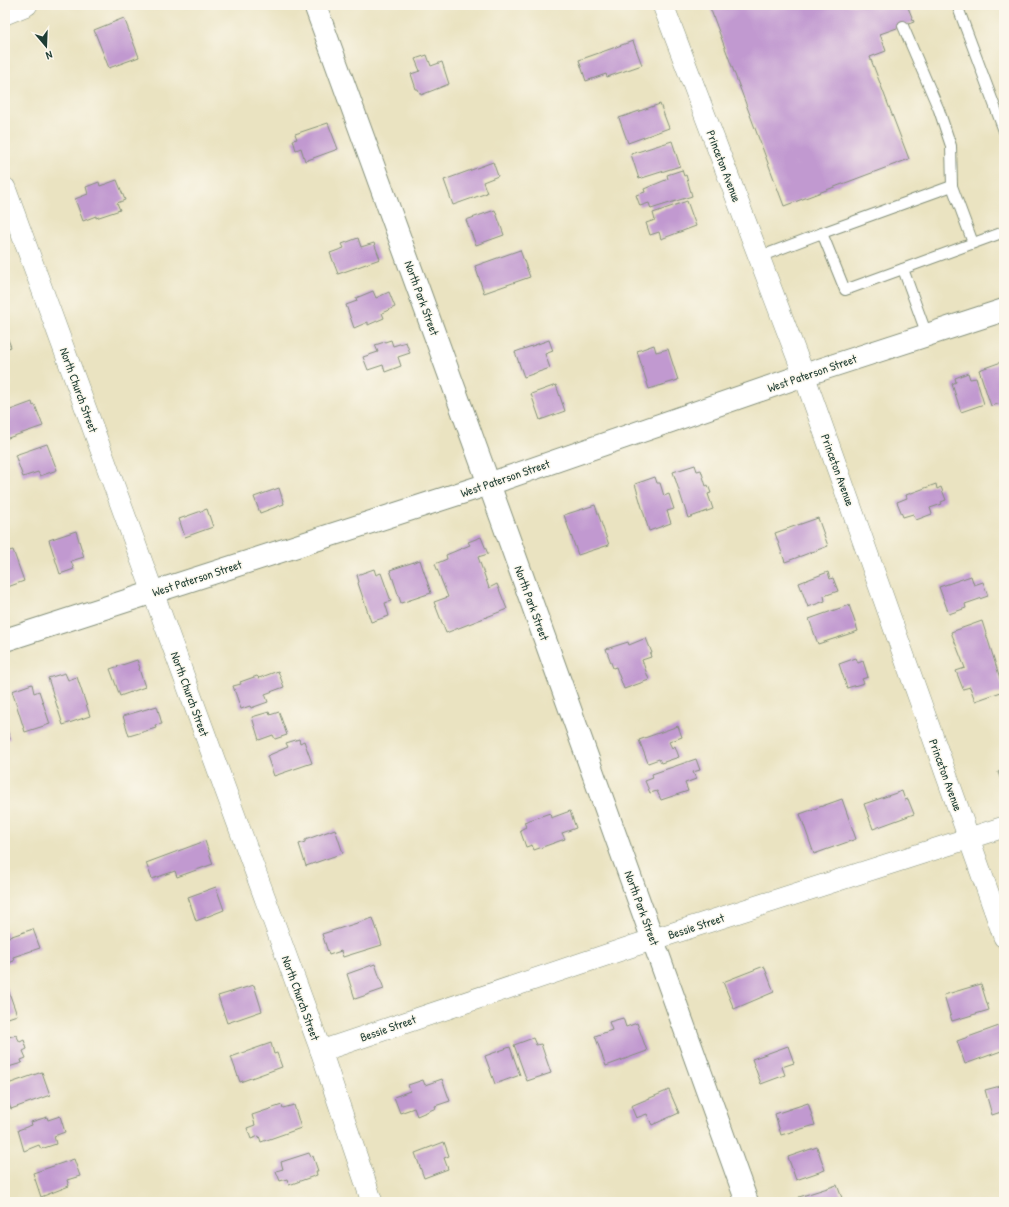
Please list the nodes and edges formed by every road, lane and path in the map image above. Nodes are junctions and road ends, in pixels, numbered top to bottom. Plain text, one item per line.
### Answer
1 (27, 5) edge
2 (315, 5) edge
3 (663, 5) edge
4 (957, 5) edge
5 (5, 14) edge
6 (903, 26) dead end
7 (1004, 131) edge
8 (952, 186) junction
9 (5, 188) edge
10 (1004, 232) edge
11 (822, 233) junction
12 (973, 243) junction
13 (759, 257) junction
14 (903, 269) junction
15 (1004, 310) edge
16 (927, 335) junction
17 (804, 376) junction
18 (489, 484) junction
19 (153, 593) junction
20 (5, 640) edge
21 (1004, 827) edge
22 (968, 838) junction
23 (1004, 937) edge
24 (653, 939) junction
25 (321, 1051) junction
26 (372, 1202) edge
27 (747, 1202) edge

1 - 5 street
2 - 18 main road, North Park Street
3 - 13 street, Princeton Avenue
4 - 7 lane
6 - 8 lane
8 - 11 lane
8 - 12 lane
9 - 19 street, North Church Street
10 - 12 lane
11 - 13 lane
11 - 14 lane
12 - 14 lane
13 - 17 street, Princeton Avenue
14 - 16 lane
15 - 16 main road, West Paterson Street
16 - 17 main road, West Paterson Street
17 - 18 main road, West Paterson Street
17 - 22 street, Princeton Avenue
18 - 19 main road, West Paterson Street
18 - 24 main road, North Park Street
19 - 20 main road, West Paterson Street
19 - 25 street, North Church Street
21 - 22 street, Bessie Street
22 - 23 street, Princeton Avenue
22 - 24 street, Bessie Street
24 - 25 street, Bessie Street
24 - 27 main road, North Park Street
25 - 26 street, North Church Street

